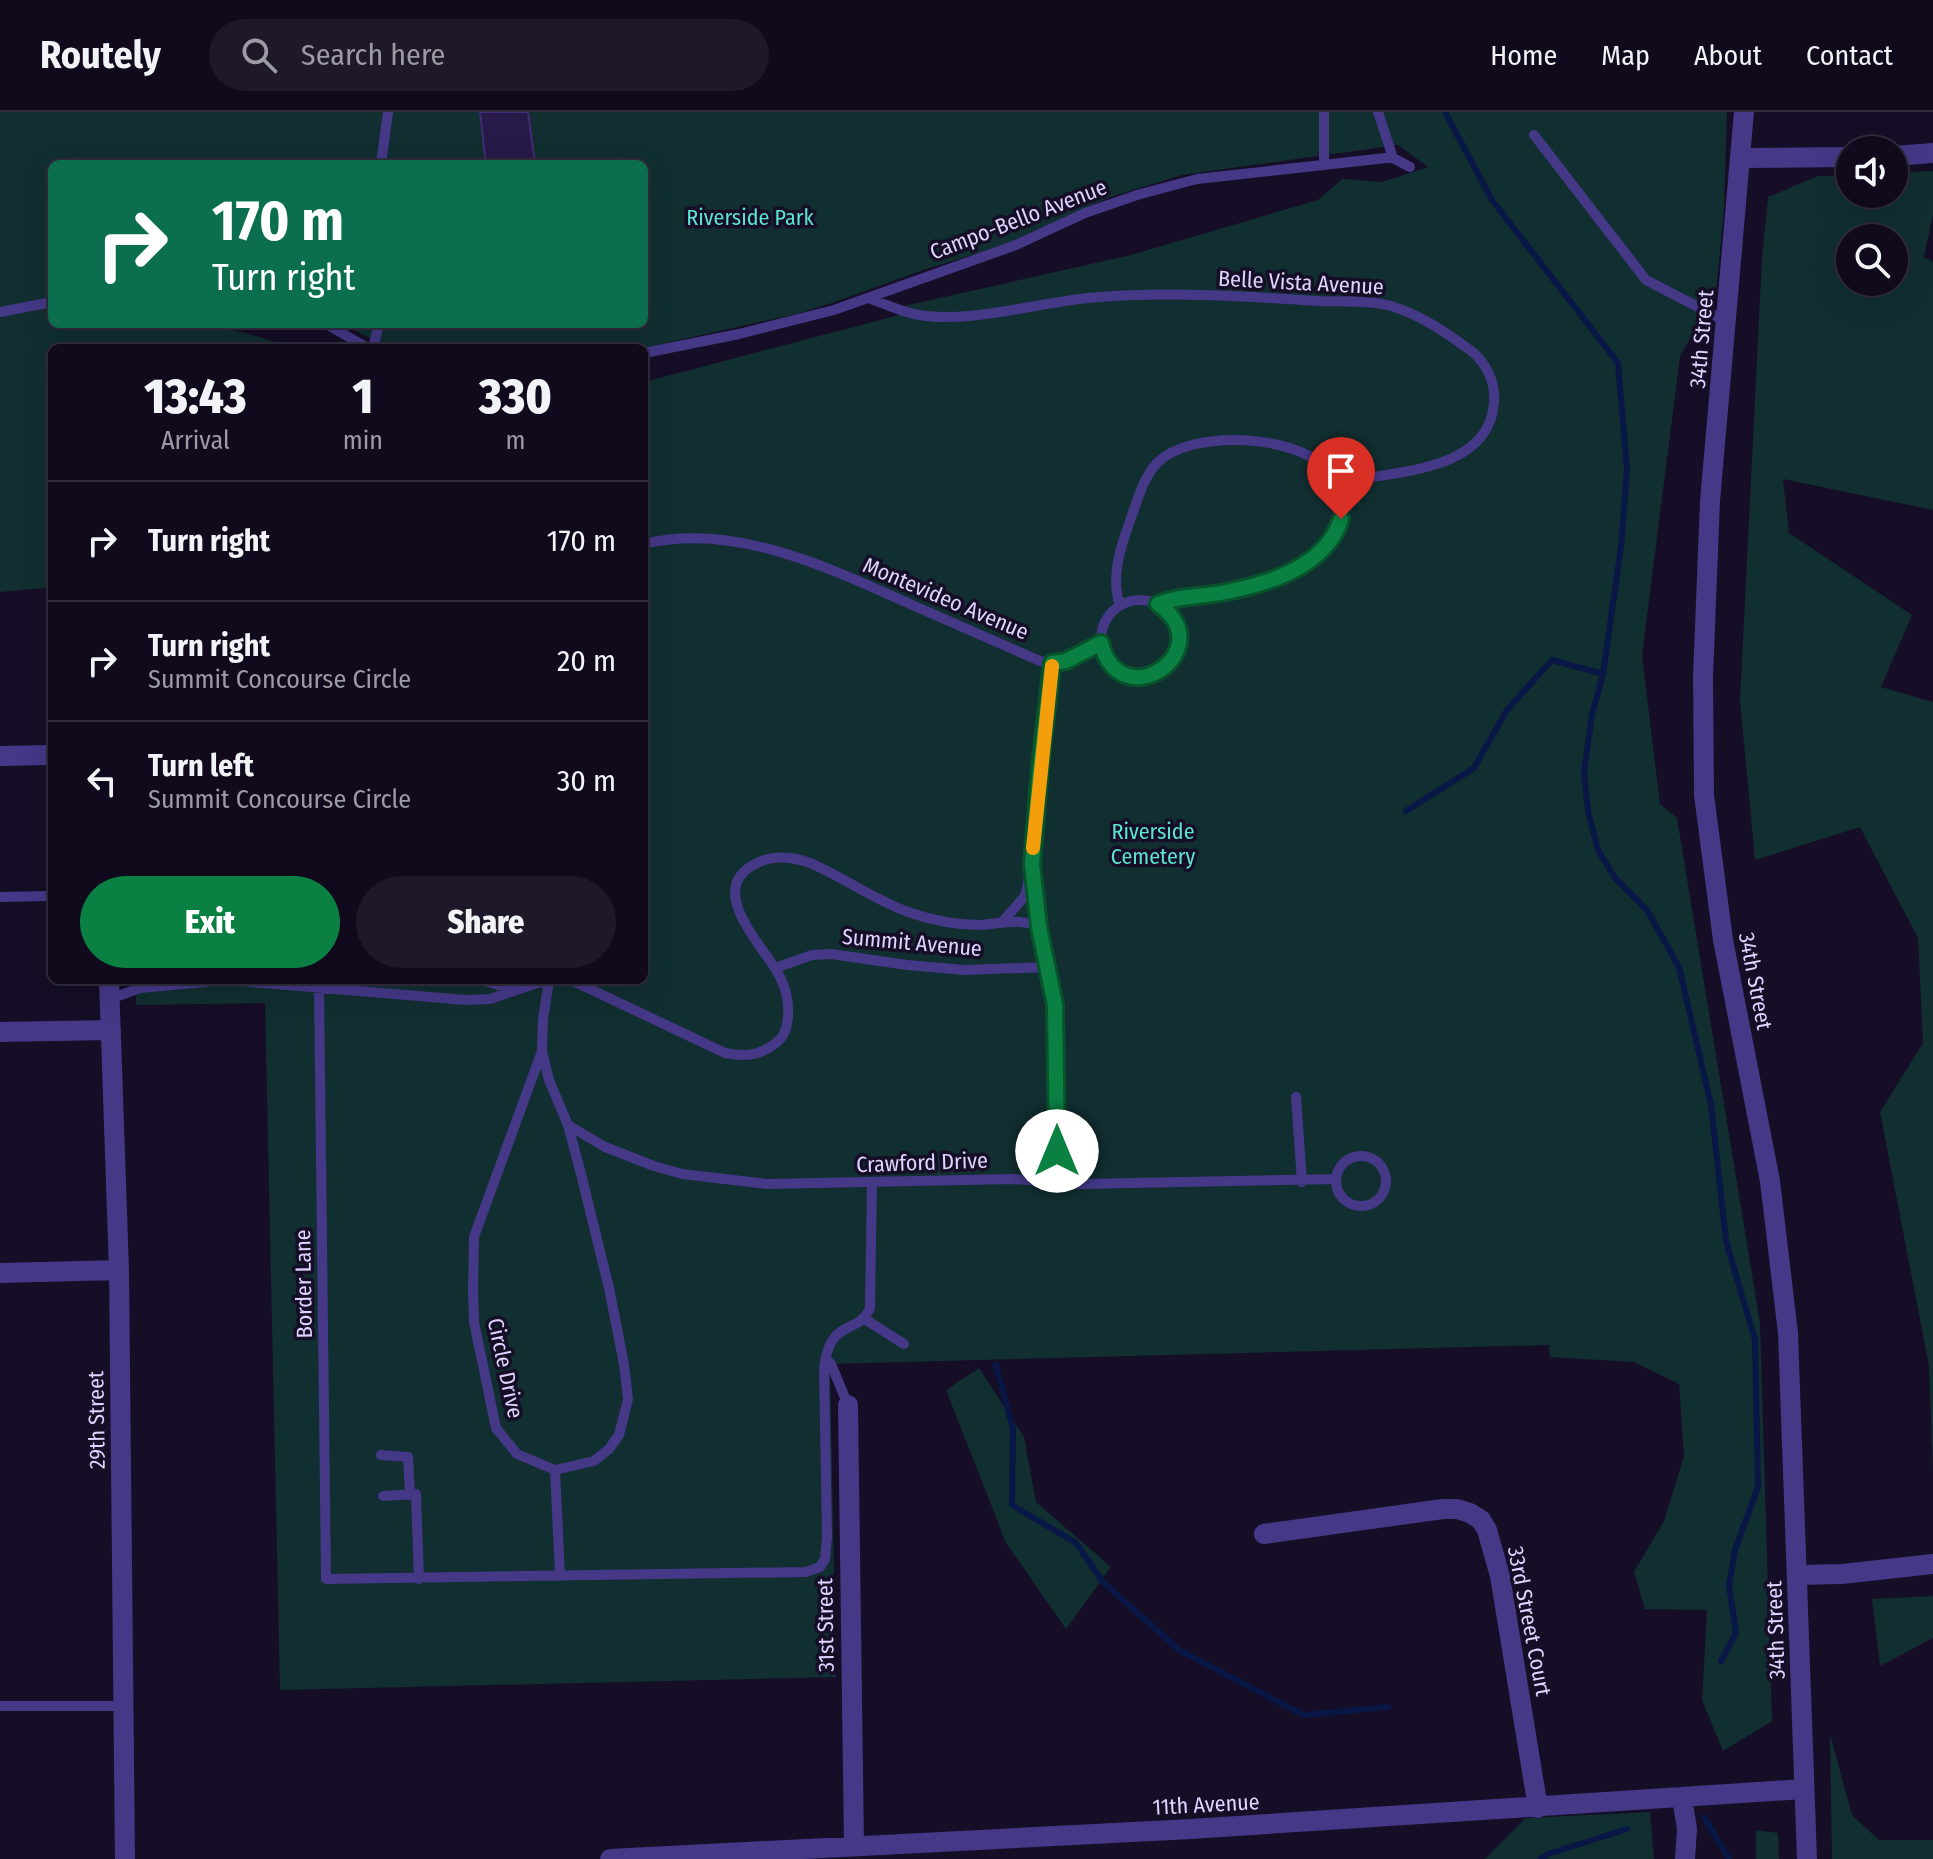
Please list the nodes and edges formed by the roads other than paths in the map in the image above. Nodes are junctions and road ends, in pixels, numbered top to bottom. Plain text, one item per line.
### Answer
1 (388, 112) edge
2 (1324, 112) edge
3 (1378, 112) edge
4 (1744, 112) edge
5 (1534, 135) dead end
6 (1933, 153) edge
7 (1908, 155) edge
8 (1836, 157) edge
9 (1393, 158) junction
10 (1742, 158) junction
11 (382, 160) edge
12 (1324, 164) junction
13 (1410, 167) dead end
14 (868, 298) junction
15 (48, 303) edge
16 (0, 312) edge
17 (1727, 322) junction
18 (333, 328) edge
19 (363, 344) edge
20 (648, 352) edge
21 (1337, 483) junction
22 (648, 543) edge
23 (1158, 604) junction
24 (1120, 606) junction
25 (1101, 643) junction
26 (1052, 663) junction
27 (48, 755) edge
28 (0, 756) edge
29 (1032, 864) junction
30 (48, 896) edge
31 (0, 897) edge
32 (1000, 923) junction
33 (1039, 927) junction
34 (1048, 967) junction
35 (775, 968) junction
36 (184, 984) edge
37 (289, 984) edge
38 (502, 984) edge
39 (526, 984) edge
40 (530, 984) edge
41 (547, 984) edge
42 (579, 984) edge
43 (319, 988) junction
44 (110, 990) edge
45 (111, 1030) junction
46 (0, 1032) edge
47 (542, 1051) junction
48 (1296, 1097) dead end
49 (568, 1125) junction
50 (1336, 1179) junction
51 (1057, 1181) junction
52 (872, 1182) junction
53 (1302, 1182) junction
54 (119, 1270) junction
55 (0, 1273) edge
56 (863, 1318) junction
57 (904, 1344) dead end
58 (826, 1359) junction
59 (848, 1405) joint
60 (381, 1455) dead end
61 (555, 1470) junction
62 (410, 1494) junction
63 (383, 1496) dead end
64 (1264, 1534) dead end
65 (1933, 1564) edge
66 (1797, 1575) junction
67 (560, 1576) junction
68 (419, 1579) junction
69 (0, 1706) edge
70 (124, 1706) junction
71 (1804, 1789) junction
72 (1682, 1797) junction
73 (1538, 1808) junction
74 (854, 1846) junction
75 (656, 1858) edge
76 (125, 1859) edge
77 (610, 1859) edge
78 (1685, 1859) edge
79 (1807, 1859) edge

1 - 11 lane
2 - 12 lane
3 - 9 lane
4 - 10 street, 34th Street
5 - 17 lane
6 - 7 street
8 - 10 street
9 - 12 lane, Campo-Bello Avenue
9 - 13 lane
10 - 17 street, 34th Street
12 - 14 lane, Campo-Bello Avenue
14 - 20 lane, Campo-Bello Avenue
14 - 21 lane, Belle Vista Avenue
15 - 16 lane
17 - 66 street, 34th Street
18 - 19 lane
21 - 23 lane
21 - 24 lane
22 - 26 lane, Montevideo Avenue
23 - 24 lane
23 - 25 lane
24 - 25 lane
25 - 26 lane
26 - 29 lane
27 - 28 street
29 - 32 lane
29 - 33 lane
30 - 31 lane
32 - 33 lane, Summit Avenue
32 - 35 lane, Summit Avenue
33 - 34 lane
34 - 35 lane, Summit Avenue
34 - 51 lane
35 - 42 lane, Summit Avenue
36 - 44 lane
37 - 43 lane
38 - 39 lane
40 - 43 lane
41 - 47 lane
43 - 68 lane, Border Lane
44 - 45 street, 29th Street
45 - 46 street
45 - 54 street, 29th Street
47 - 49 lane
47 - 61 lane, Circle Drive
48 - 53 lane
49 - 52 lane, Crawford Drive
49 - 61 lane
50 - 50 lane
50 - 53 lane, Crawford Drive
51 - 52 lane, Crawford Drive
51 - 53 lane, Crawford Drive
52 - 56 lane
54 - 55 street
54 - 70 street, 29th Street
56 - 57 lane
56 - 58 lane
58 - 59 lane
58 - 67 lane
59 - 74 street, 31st Street
60 - 62 lane
61 - 67 lane
62 - 63 lane
62 - 68 lane
64 - 73 street, 33rd Street Court
65 - 66 street
66 - 71 street, 34th Street
67 - 68 lane
69 - 70 lane
70 - 76 street, 29th Street
71 - 72 street, 11th Avenue
71 - 79 street, 34th Street
72 - 73 street, 11th Avenue
72 - 78 street
73 - 74 street, 11th Avenue
74 - 75 street, 11th Avenue
75 - 77 street, 11th Avenue

